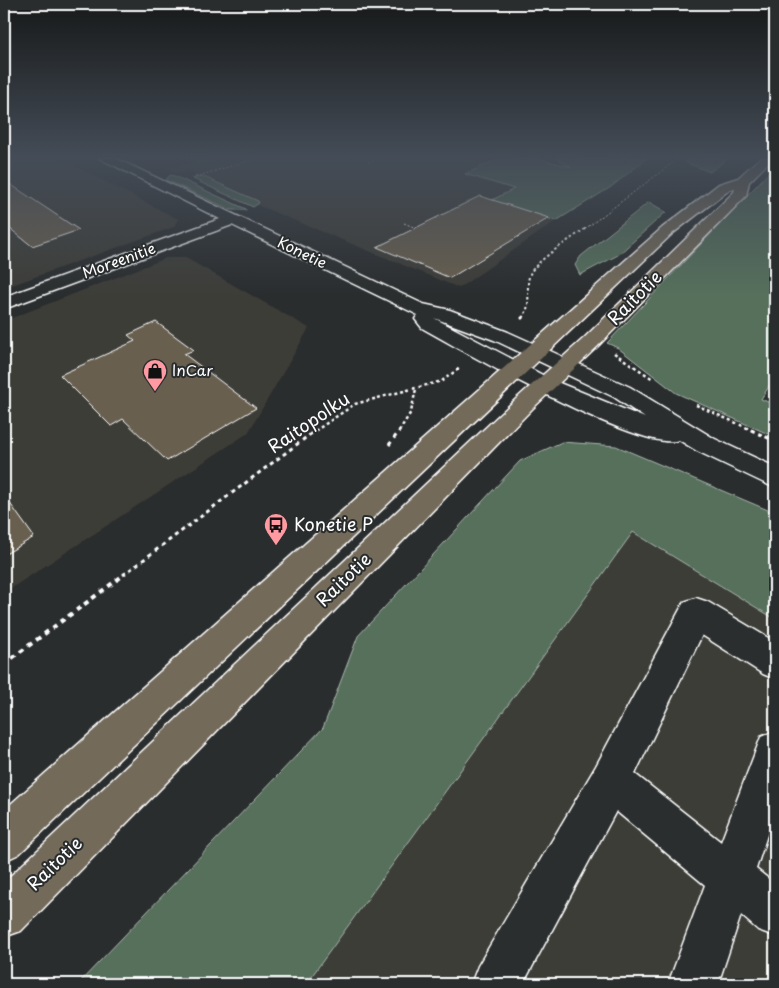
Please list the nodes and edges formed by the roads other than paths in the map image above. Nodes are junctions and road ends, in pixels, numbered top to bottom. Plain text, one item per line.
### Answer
1 (203, 204) edge
2 (702, 204) edge
3 (730, 204) edge
4 (234, 219) junction
5 (4, 303) edge
6 (418, 309) junction
7 (525, 361) junction
8 (556, 375) junction
9 (775, 478) edge
10 (775, 662) edge
11 (775, 751) edge
12 (610, 780) junction
13 (4, 839) edge
14 (732, 877) junction
15 (775, 913) edge
16 (4, 914) edge
17 (496, 984) edge
18 (693, 984) edge

1 - 4 street, Konetie
2 - 7 main road, Raitotie
3 - 8 main road, Raitotie
4 - 5 street, Moreenitie
4 - 6 street, Konetie
6 - 7 street, Konetie
6 - 7 street, Konetie
7 - 8 street, Konetie
7 - 13 main road, Raitotie
8 - 9 street, Konetie
8 - 16 main road, Raitotie
10 - 12 street
11 - 14 street
12 - 14 street
12 - 17 street
14 - 15 street
14 - 18 street

